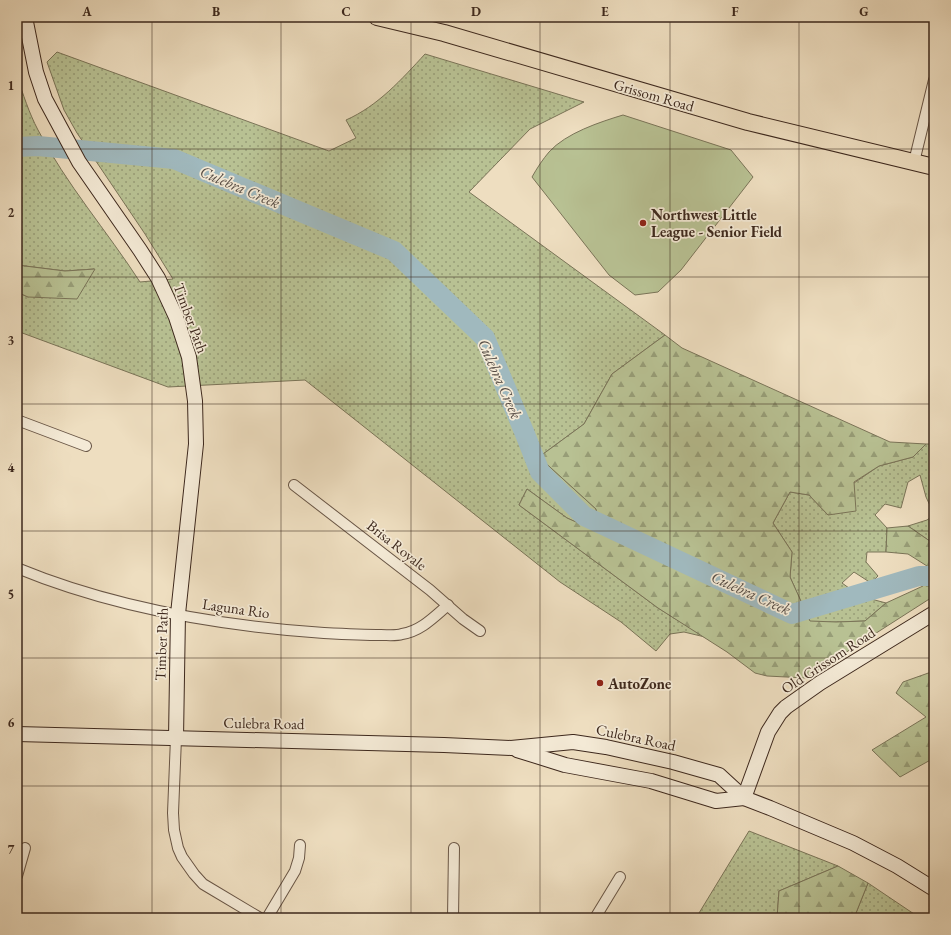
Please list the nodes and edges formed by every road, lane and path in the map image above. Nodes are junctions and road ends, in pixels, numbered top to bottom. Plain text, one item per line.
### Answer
1 (25, 17) edge
2 (377, 17) edge
3 (934, 80) edge
4 (914, 162) junction
5 (934, 166) edge
6 (17, 420) edge
7 (86, 446) dead end
8 (294, 485) dead end
9 (17, 568) edge
10 (448, 605) junction
11 (934, 613) edge
12 (178, 614) junction
13 (480, 631) dead end
14 (17, 734) edge
15 (176, 738) junction
16 (510, 748) junction
17 (744, 798) junction
18 (300, 845) dead end
19 (25, 848) dead end
20 (454, 848) dead end
21 (17, 876) edge
22 (620, 877) dead end
23 (934, 889) edge
24 (260, 918) edge
25 (267, 918) edge
26 (452, 918) edge
27 (595, 918) edge

1 - 12 main road, Timber Path
2 - 4 main road, Grissom Road
3 - 4 street
4 - 5 main road, Grissom Road
6 - 7 street
8 - 10 street, Brisa Royale
9 - 12 street, Laguna Rio
10 - 12 street, Laguna Rio
10 - 13 street, Brisa Royale
11 - 17 main road, Old Grissom Road
12 - 15 main road, Timber Path
14 - 15 main road, Culebra Road
15 - 16 main road, Culebra Road
15 - 24 street
16 - 17 main road, Culebra Road
16 - 17 main road, Culebra Road
17 - 23 main road, Culebra Road
18 - 25 street
19 - 21 street
20 - 26 street
22 - 27 street

